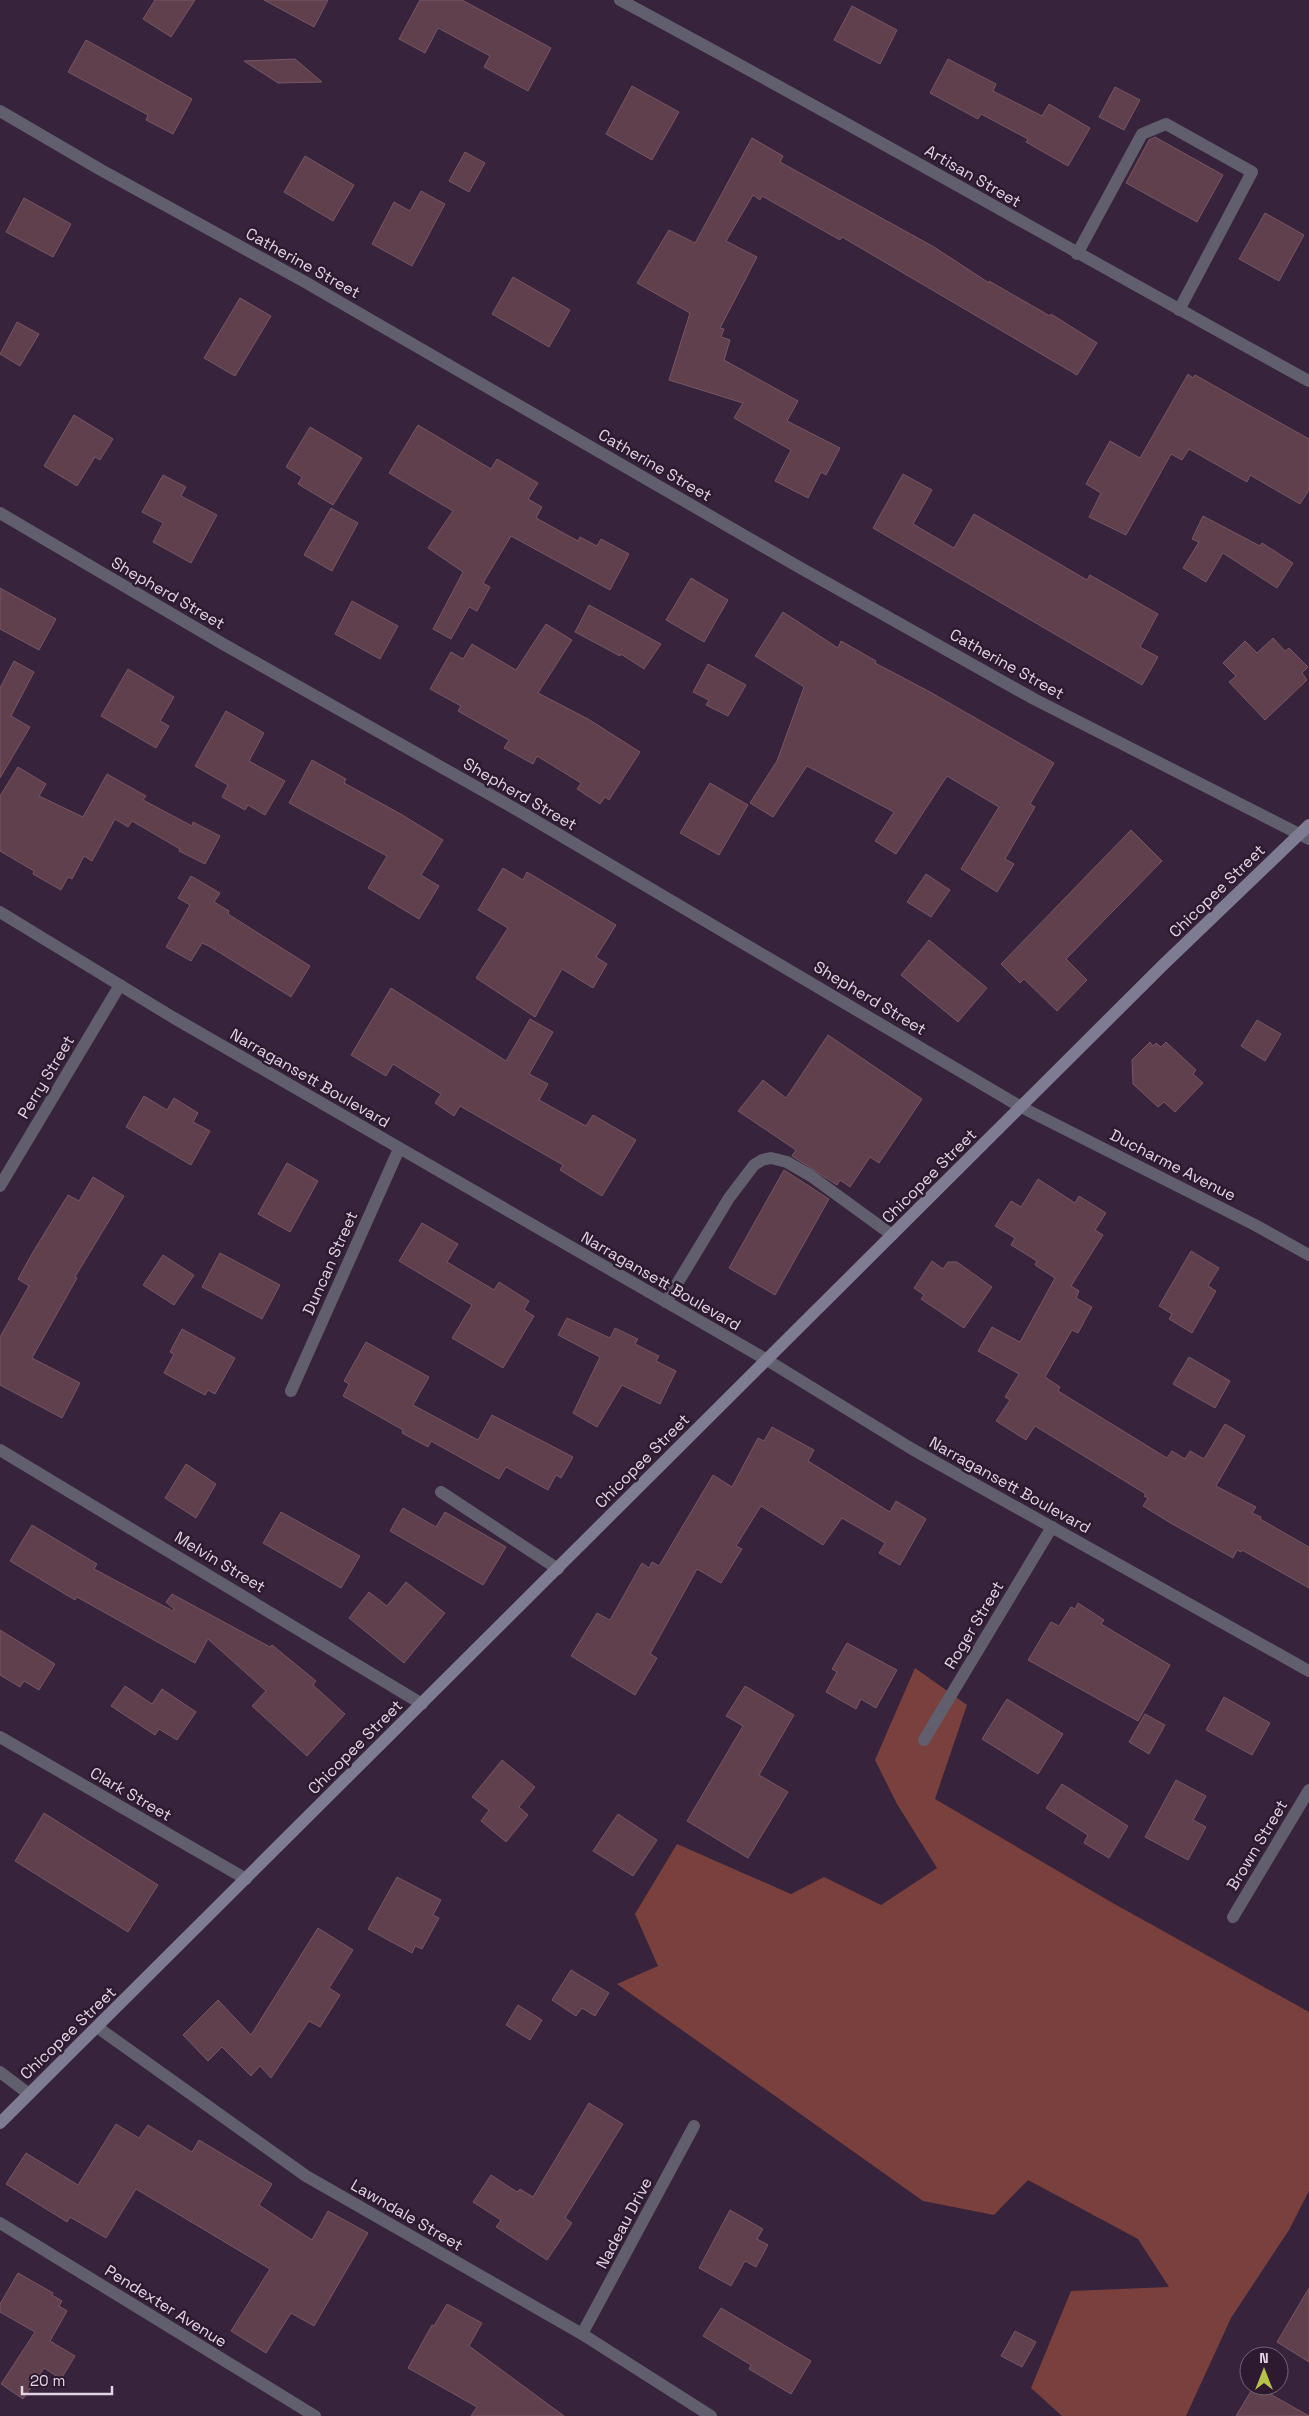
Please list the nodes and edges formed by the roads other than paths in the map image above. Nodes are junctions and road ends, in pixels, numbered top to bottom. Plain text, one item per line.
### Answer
1 (620, 0) edge
2 (0, 111) edge
3 (1077, 254) junction
4 (1179, 310) junction
5 (1309, 382) edge
6 (0, 513) edge
7 (1306, 832) edge
8 (0, 912) edge
9 (120, 985) junction
10 (1021, 1107) junction
11 (399, 1149) junction
12 (0, 1186) edge
13 (892, 1236) junction
14 (1309, 1255) edge
15 (666, 1302) junction
16 (767, 1360) junction
17 (291, 1391) dead end
18 (0, 1450) edge
19 (441, 1492) dead end
20 (1052, 1527) junction
21 (558, 1569) junction
22 (1309, 1671) edge
23 (422, 1704) junction
24 (0, 1737) edge
25 (924, 1740) dead end
26 (1309, 1790) edge
27 (246, 1879) junction
28 (1233, 1917) dead end
29 (97, 2027) junction
30 (0, 2072) edge
31 (29, 2094) junction
32 (0, 2123) edge
33 (694, 2126) dead end
34 (0, 2223) edge
35 (582, 2334) junction
36 (315, 2416) edge
37 (711, 2416) edge

1 - 3 street, Artisan Street
2 - 7 street, Catherine Street
3 - 4 street, Artisan Street
3 - 4 street
4 - 5 street, Artisan Street
6 - 10 street, Shepherd Street
7 - 10 main road, Chicopee Street
8 - 9 street, Narragansett Boulevard
9 - 11 street, Narragansett Boulevard
9 - 12 street, Perry Street
10 - 13 main road, Chicopee Street
10 - 14 street, Ducharme Avenue
11 - 15 street, Narragansett Boulevard
11 - 17 street, Duncan Street
13 - 15 street
13 - 16 main road, Chicopee Street
15 - 16 street, Narragansett Boulevard
16 - 20 street, Narragansett Boulevard
16 - 21 main road, Chicopee Street
18 - 23 street, Melvin Street
19 - 21 street
20 - 22 street, Narragansett Boulevard
20 - 25 street, Roger Street
21 - 23 main road, Chicopee Street
23 - 27 main road, Chicopee Street
24 - 27 street, Clark Street
26 - 28 street, Brown Street
27 - 29 main road, Chicopee Street
29 - 31 main road, Chicopee Street
29 - 35 street, Lawndale Street
30 - 31 street
31 - 32 main road, Chicopee Street
33 - 35 street, Nadeau Drive
34 - 36 street, Pendexter Avenue
35 - 37 street, Lawndale Street

